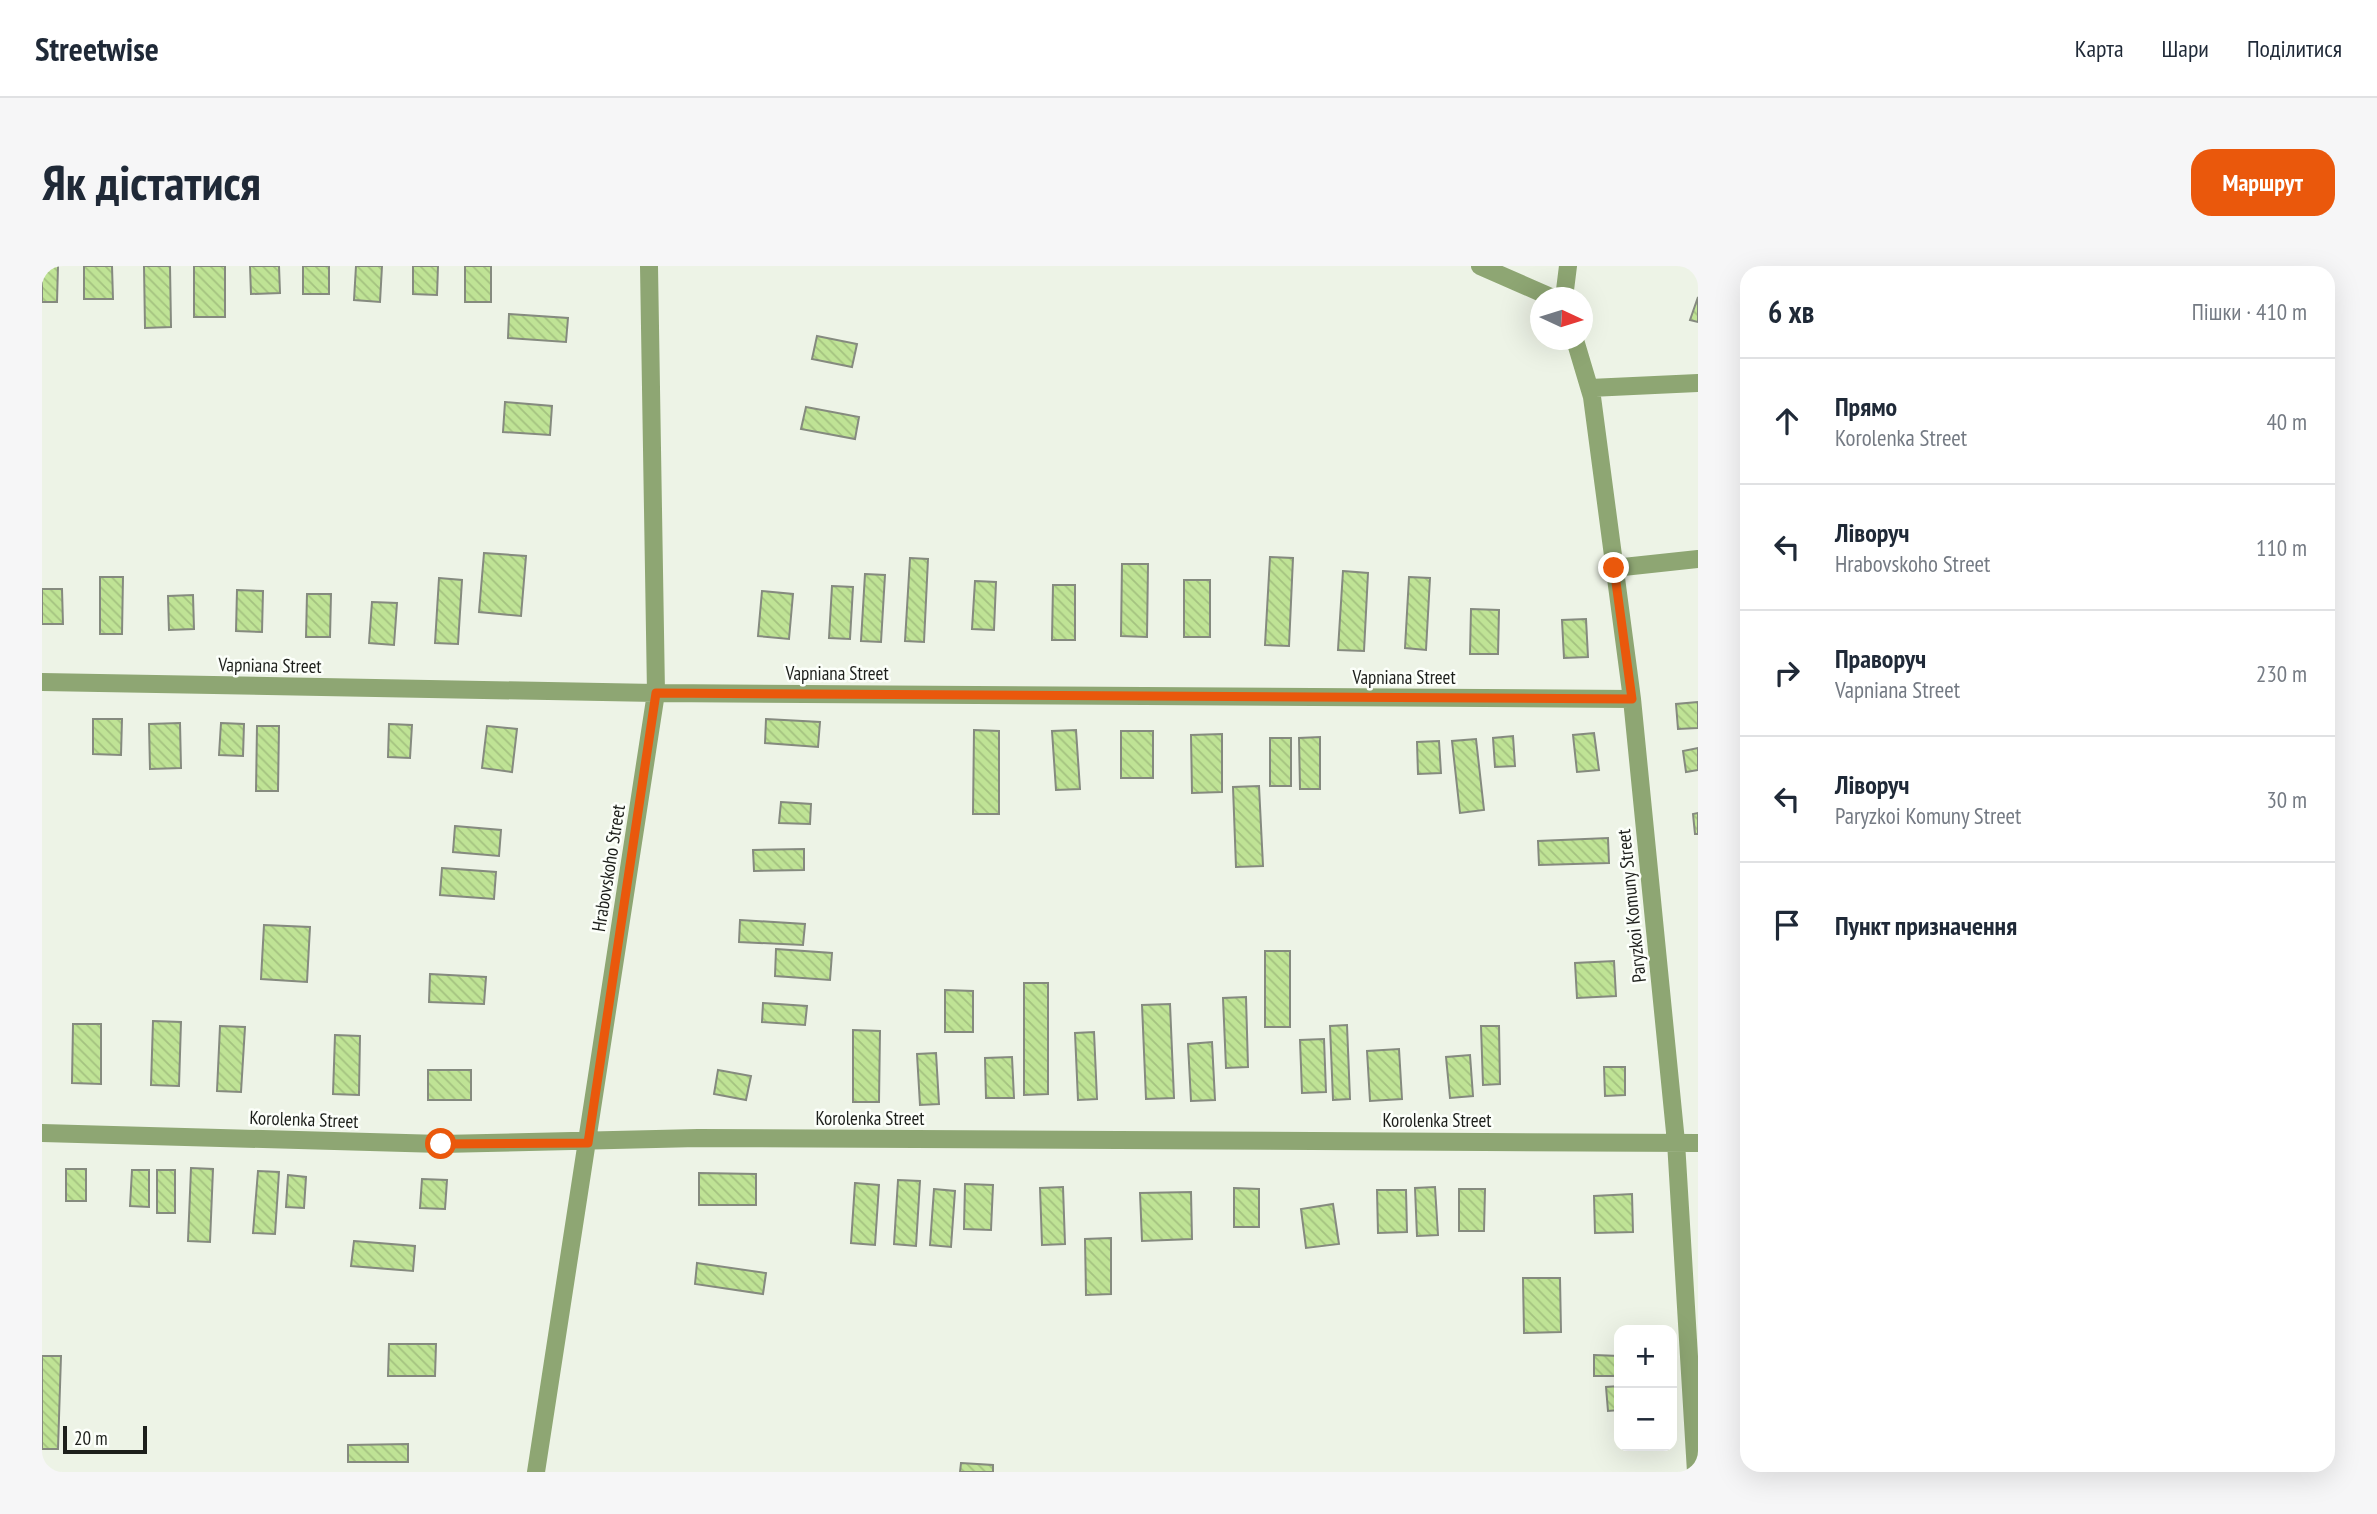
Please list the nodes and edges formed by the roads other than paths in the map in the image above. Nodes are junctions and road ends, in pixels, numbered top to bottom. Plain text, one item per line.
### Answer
1 (649, 266) edge
2 (1480, 266) edge
3 (1568, 266) edge
4 (1565, 287) edge
5 (1530, 288) edge
6 (1578, 350) edge
7 (1698, 383) edge
8 (1590, 388) junction
9 (1698, 559) edge
10 (1614, 568) junction
11 (42, 682) edge
12 (656, 693) junction
13 (1632, 699) junction
14 (42, 1133) edge
15 (1676, 1142) junction
16 (588, 1143) junction
17 (1698, 1143) edge
18 (536, 1472) edge
19 (1696, 1472) edge

1 - 12 street, Hrabovskoho Street
2 - 5 street
3 - 4 street
6 - 8 street, Paryzkoi Komuny Street
7 - 8 street
8 - 10 street, Paryzkoi Komuny Street
9 - 10 street
10 - 13 street, Paryzkoi Komuny Street
11 - 12 street, Vapniana Street
12 - 13 street, Vapniana Street
12 - 16 street, Hrabovskoho Street
13 - 15 street, Paryzkoi Komuny Street
14 - 16 street, Korolenka Street
15 - 16 street, Korolenka Street
15 - 17 street, Korolenka Street
15 - 19 street, Paryzkoi Komuny Street
16 - 18 street, Hrabovskoho Street

